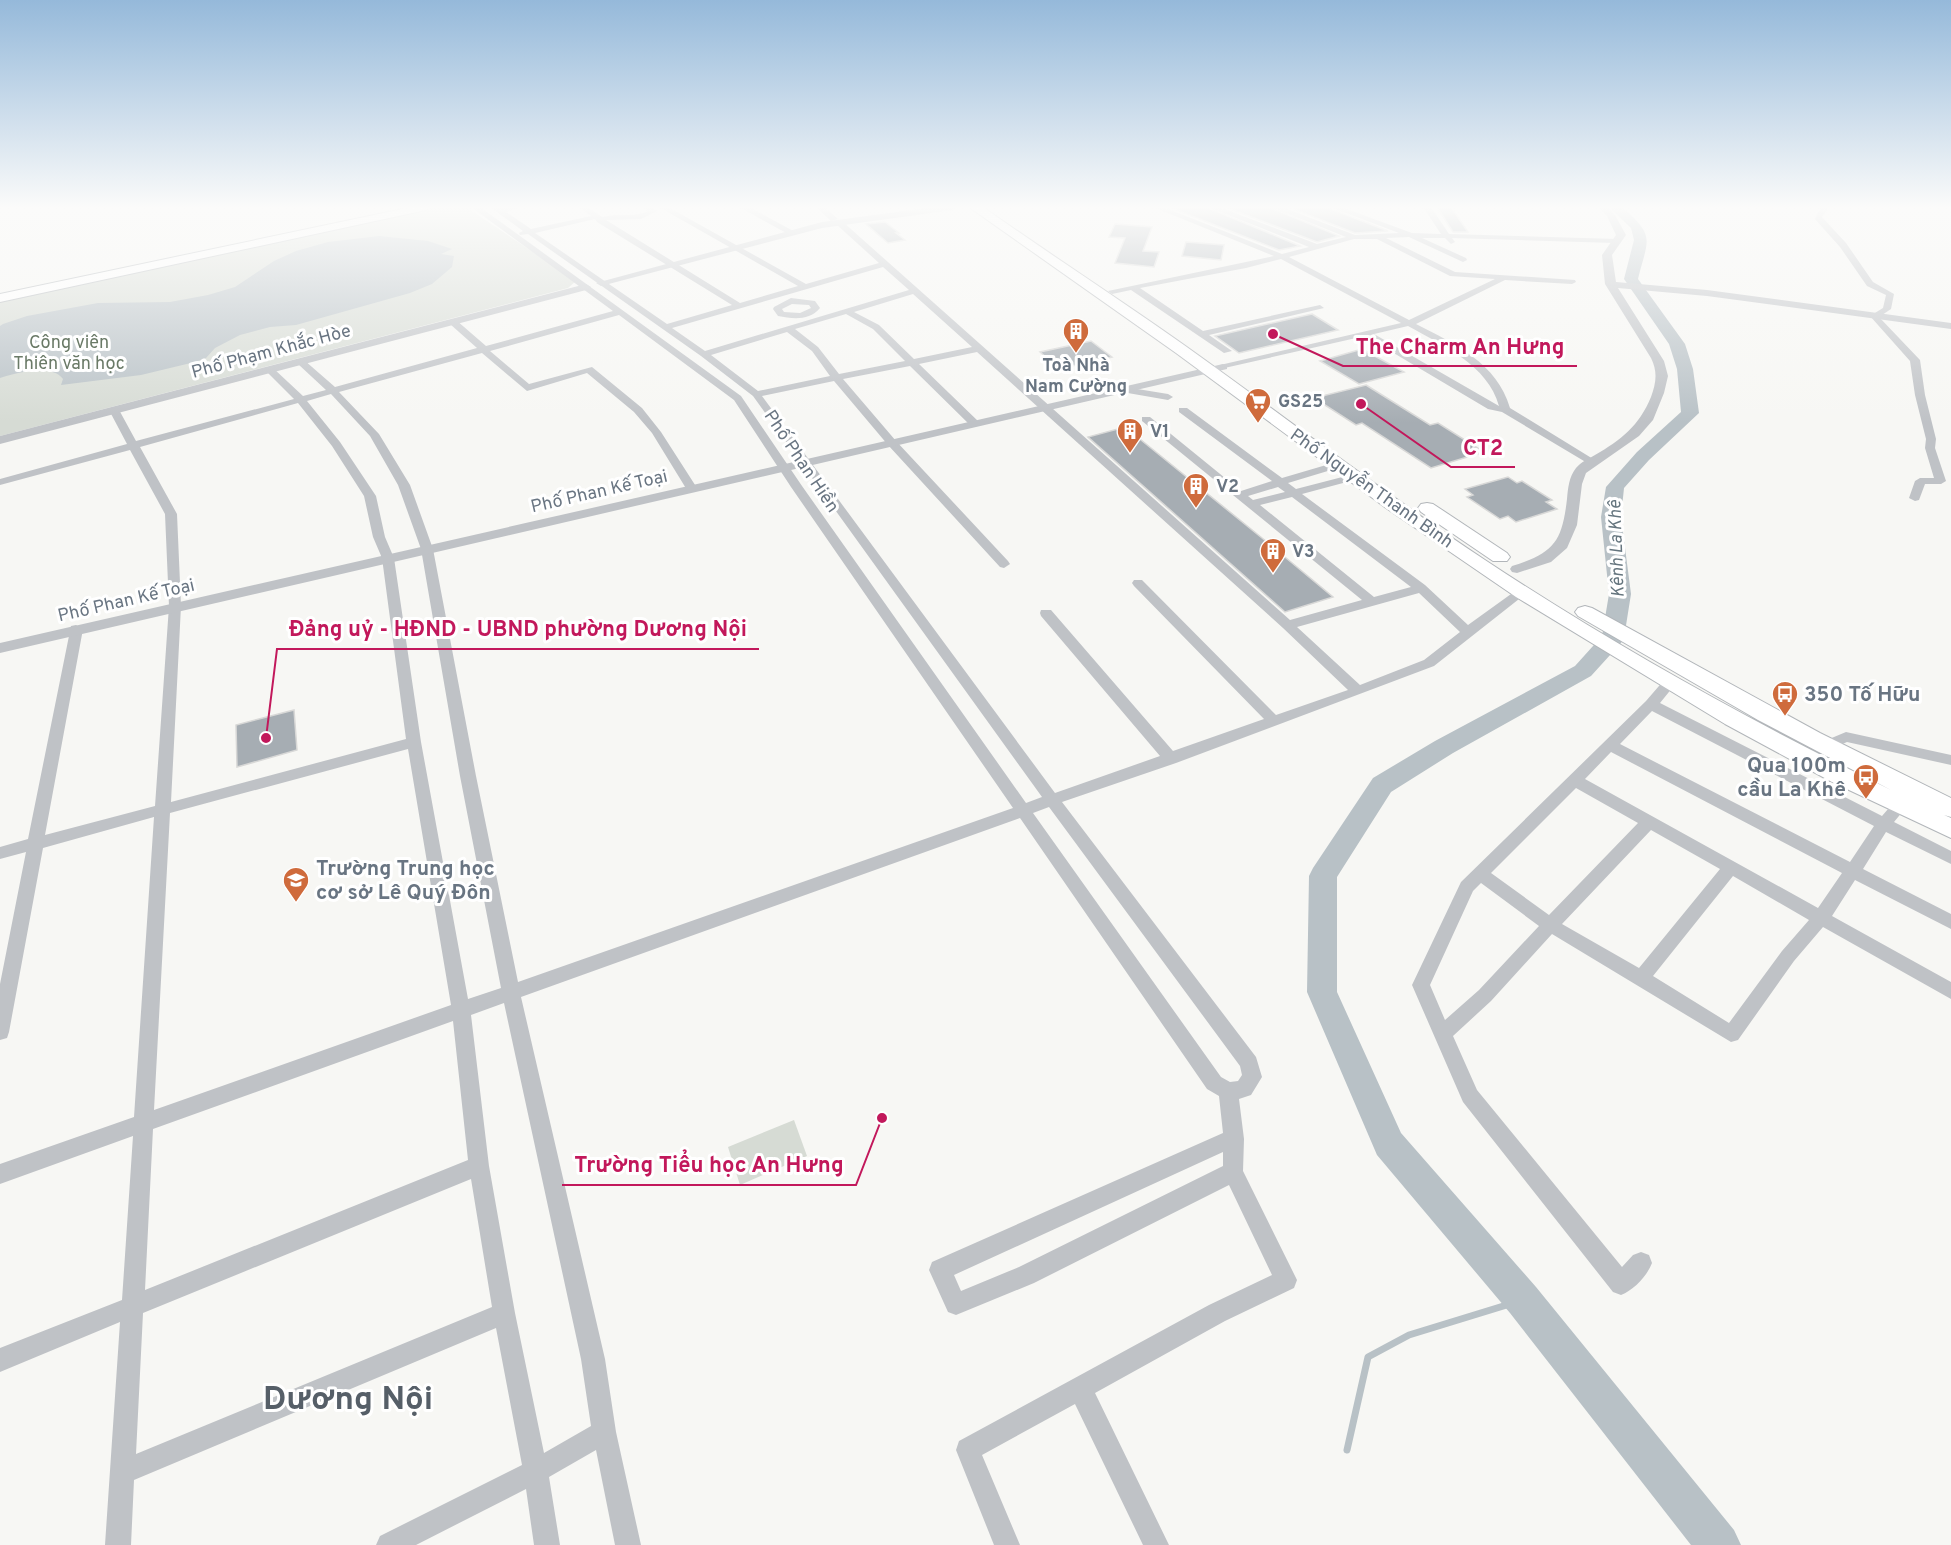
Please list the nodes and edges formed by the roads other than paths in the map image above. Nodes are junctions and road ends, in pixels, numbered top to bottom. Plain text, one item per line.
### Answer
1 (56, 279) edge
2 (88, 279) edge
3 (575, 279) edge
4 (596, 279) edge
5 (616, 279) edge
6 (698, 279) edge
7 (792, 279) edge
8 (833, 279) edge
9 (901, 279) edge
10 (1082, 279) edge
11 (1094, 279) edge
12 (1177, 279) edge
13 (1326, 279) edge
14 (1501, 279) edge
15 (1522, 279) edge
16 (1613, 279) edge
17 (1866, 279) edge
18 (1572, 282) dead end
19 (601, 283) junction
20 (1615, 285) junction
21 (586, 287) junction
22 (806, 287) junction
23 (1134, 288) junction
24 (0, 291) edge
25 (914, 291) junction
26 (1112, 291) junction
27 (776, 295) junction
28 (0, 298) edge
29 (787, 303) junction
30 (740, 306) junction
31 (1320, 308) dead end
32 (846, 311) junction
33 (621, 312) junction
34 (806, 315) junction
35 (1874, 316) junction
36 (818, 320) junction
37 (453, 322) junction
38 (1410, 323) junction
39 (1951, 326) edge
40 (665, 327) junction
41 (789, 329) junction
42 (1366, 333) junction
43 (1201, 334) junction
44 (978, 349) junction
45 (484, 351) junction
46 (1227, 351) dead end
47 (704, 354) junction
48 (301, 362) junction
49 (913, 362) junction
50 (1215, 369) junction
51 (270, 370) junction
52 (836, 377) junction
53 (333, 391) junction
54 (756, 393) junction
55 (301, 400) junction
56 (1044, 408) junction
57 (114, 410) junction
58 (1183, 410) dead end
59 (1505, 410) junction
60 (1146, 419) dead end
61 (975, 424) junction
62 (0, 440) edge
63 (892, 443) junction
64 (133, 446) junction
65 (1593, 462) junction
66 (806, 463) junction
67 (1337, 465) junction
68 (784, 468) junction
69 (1939, 473) junction
70 (1354, 477) junction
71 (1951, 477) edge
72 (0, 482) edge
73 (1280, 483) junction
74 (691, 488) junction
75 (1293, 493) junction
76 (1239, 495) junction
77 (1916, 498) dead end
78 (1252, 504) junction
79 (428, 549) junction
80 (388, 558) junction
81 (1005, 564) dead end
82 (1517, 569) junction
83 (1138, 583) dead end
84 (1421, 588) junction
85 (1522, 592) junction
86 (1372, 602) junction
87 (175, 606) junction
88 (1046, 613) dead end
89 (1573, 614) junction
90 (1288, 625) junction
91 (76, 629) junction
92 (1468, 632) junction
93 (0, 648) edge
94 (1673, 673) junction
95 (1358, 691) junction
96 (1651, 704) junction
97 (1274, 722) junction
98 (414, 742) junction
99 (1610, 745) junction
100 (1827, 746) junction
101 (1171, 759) junction
102 (1951, 760) edge
103 (1575, 780) junction
104 (1053, 801) junction
105 (1900, 805) junction
106 (1951, 808) edge
107 (164, 809) junction
108 (1023, 812) junction
109 (1649, 821) junction
110 (1883, 825) junction
111 (1951, 829) edge
112 (36, 843) junction
113 (0, 853) edge
114 (1951, 858) edge
115 (1731, 867) junction
116 (1853, 870) junction
117 (1482, 875) junction
118 (1821, 918) junction
119 (1951, 922) edge
120 (1550, 925) junction
121 (1641, 978) junction
122 (1951, 991) edge
123 (511, 993) junction
124 (461, 1011) junction
125 (0, 1032) edge
126 (1442, 1033) junction
127 (1228, 1091) junction
128 (145, 1122) junction
129 (1234, 1139) junction
130 (479, 1166) junction
131 (1233, 1172) junction
132 (0, 1174) edge
133 (1641, 1263) dead end
134 (131, 1306) junction
135 (504, 1313) junction
136 (0, 1360) edge
137 (1080, 1389) junction
138 (604, 1432) junction
139 (536, 1471) junction
140 (123, 1472) junction
141 (118, 1545) edge
142 (389, 1545) edge
143 (547, 1545) edge
144 (628, 1545) edge
145 (1007, 1545) edge
146 (1156, 1545) edge

1 - 24 main road
2 - 28 main road
3 - 21 street, Phố Phan Hiền
4 - 19 street, Phố Phan Hiền
5 - 19 street
6 - 30 street
7 - 22 street
8 - 22 street
9 - 25 street
10 - 50 main road, Phố Nguyễn Thanh Bình
11 - 26 main road, Phố Nguyễn Thanh Bình
12 - 23 street
13 - 38 street
14 - 38 street
15 - 18 street
16 - 20 street
17 - 35 street
19 - 21 street, Phố Phạm Khắc Hòe
19 - 40 street, Phố Phan Hiền
20 - 35 street
20 - 65 street
21 - 33 street, Phố Phan Hiền
21 - 37 street, Phố Phạm Khắc Hòe
22 - 27 street
23 - 26 street
23 - 43 street
25 - 32 street
25 - 44 street
26 - 50 main road, Phố Nguyễn Thanh Bình
27 - 29 street
27 - 30 street
29 - 34 street
29 - 34 street
30 - 40 street
31 - 43 street
32 - 36 street
32 - 49 street
33 - 45 street
33 - 68 street, Phố Phan Hiền
34 - 36 street
35 - 39 street
35 - 69 street
36 - 41 street
37 - 45 street
37 - 48 street, Phố Phạm Khắc Hòe
38 - 42 street
38 - 59 street
40 - 47 street, Phố Phan Hiền
41 - 47 street
41 - 52 street
42 - 50 street
42 - 59 street
43 - 46 street
44 - 49 street
44 - 56 street
45 - 53 street
45 - 74 street
47 - 54 street, Phố Phan Hiền
48 - 51 street, Phố Phạm Khắc Hòe
48 - 53 street
49 - 52 street
49 - 61 street
50 - 56 street, Phố Phan Kế Toại
50 - 67 main road, Phố Nguyễn Thanh Bình
50 - 82 main road, Phố Nguyễn Thanh Bình
51 - 55 street
51 - 57 street, Phố Phạm Khắc Hòe
52 - 54 street
52 - 63 street
53 - 55 street
53 - 79 street
54 - 66 street, Phố Phan Hiền
55 - 64 street
55 - 80 street
56 - 61 street, Phố Phan Kế Toại
56 - 90 street
57 - 62 street, Phố Phạm Khắc Hòe
57 - 64 street
58 - 73 street
59 - 65 street
60 - 76 street
61 - 63 street, Phố Phan Kế Toại
63 - 66 street, Phố Phan Kế Toại
63 - 81 street
64 - 72 street
64 - 87 street
65 - 82 street
66 - 68 street, Phố Phan Kế Toại
66 - 104 street, Phố Phan Hiền
67 - 70 main road, Phố Nguyễn Thanh Bình
67 - 73 street
68 - 74 street, Phố Phan Kế Toại
68 - 108 street, Phố Phan Hiền
69 - 71 street
69 - 77 street
70 - 75 street
70 - 85 main road, Phố Nguyễn Thanh Bình
73 - 75 street
73 - 76 street
74 - 79 street, Phố Phan Kế Toại
75 - 78 street
75 - 84 street
76 - 78 street
78 - 86 street
79 - 80 street, Phố Phan Kế Toại
79 - 123 street
80 - 87 street, Phố Phan Kế Toại
80 - 98 street
82 - 89 main road, Phố Nguyễn Thanh Bình
83 - 97 street
84 - 86 street
84 - 92 street
85 - 89 main road, Phố Nguyễn Thanh Bình
85 - 92 street
86 - 90 street
87 - 91 street, Phố Phan Kế Toại
87 - 107 street
88 - 101 street
89 - 94 main road
90 - 95 street
91 - 93 street, Phố Phan Kế Toại
91 - 112 street
92 - 95 street
94 - 96 street
94 - 100 main road
94 - 105 main road
95 - 97 street
96 - 99 street
96 - 110 street
97 - 101 street
98 - 107 street
98 - 124 street
99 - 103 street
99 - 116 street
100 - 102 street
100 - 106 main road
101 - 104 street
103 - 109 street
103 - 117 street
104 - 108 street
104 - 127 street, Phố Phan Hiền
105 - 110 street
105 - 111 main road
107 - 112 street
107 - 128 street
108 - 123 street
108 - 127 street, Phố Phan Hiền
109 - 115 street
109 - 120 street
110 - 114 street
110 - 116 street
112 - 113 street
112 - 125 street
115 - 118 street
115 - 121 street
116 - 118 street
116 - 119 street
117 - 120 street
117 - 126 street
118 - 121 street
118 - 122 street
120 - 121 street
120 - 126 street
123 - 124 street
123 - 138 street
124 - 128 street
124 - 130 street
126 - 133 street
127 - 129 street
128 - 132 street
128 - 134 street
129 - 131 street
129 - 131 street
130 - 134 street
130 - 135 street
131 - 137 street
134 - 136 street
134 - 140 street
135 - 139 street
135 - 140 street
137 - 145 street
137 - 146 street
138 - 139 street
138 - 144 street
139 - 142 street
139 - 143 street
140 - 141 street

